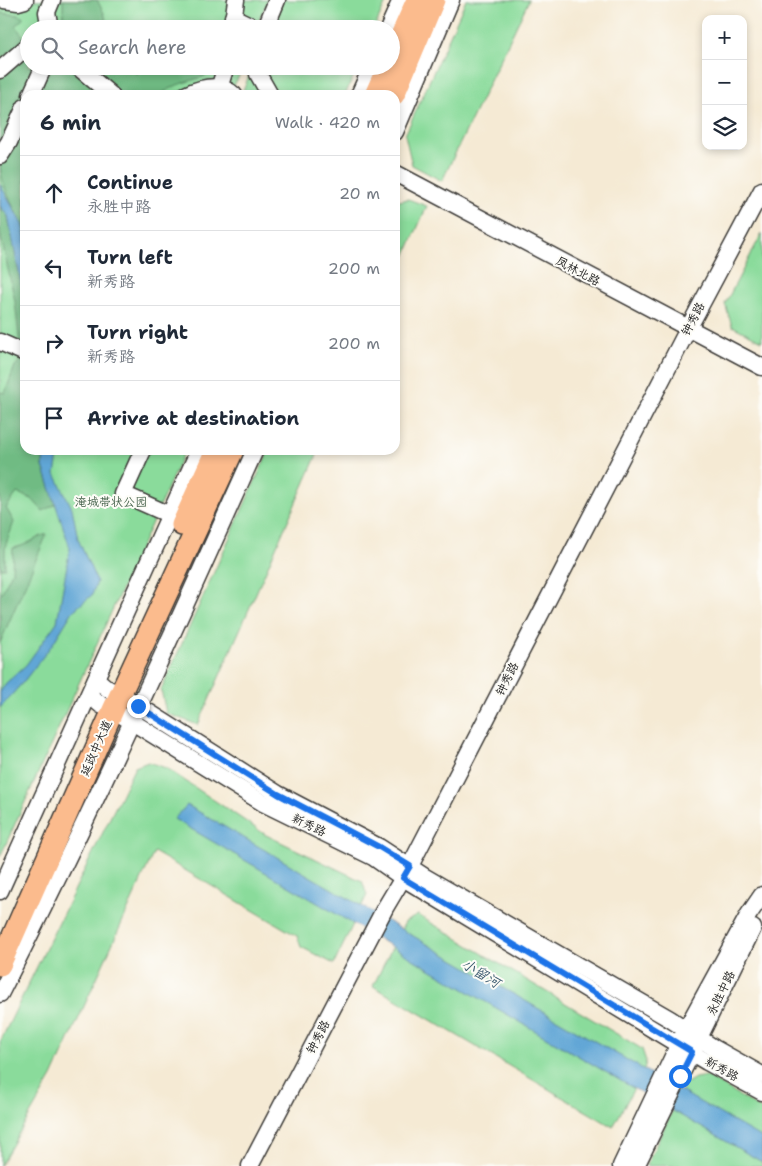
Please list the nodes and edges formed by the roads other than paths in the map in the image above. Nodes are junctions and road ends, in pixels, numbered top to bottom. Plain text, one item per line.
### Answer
1 (4, 0) edge
2 (25, 0) edge
3 (32, 0) edge
4 (236, 0) edge
5 (277, 0) edge
6 (400, 0) edge
7 (417, 0) edge
8 (434, 0) edge
9 (451, 0) edge
10 (49, 19) edge
11 (233, 20) edge
12 (263, 20) edge
13 (392, 20) edge
14 (400, 38) edge
15 (20, 53) edge
16 (0, 70) edge
17 (40, 75) edge
18 (88, 75) edge
19 (224, 75) edge
20 (259, 75) edge
21 (368, 75) edge
22 (384, 75) edge
23 (33, 90) edge
24 (105, 90) edge
25 (202, 90) edge
26 (216, 90) edge
27 (221, 90) edge
28 (267, 90) edge
29 (361, 90) edge
30 (377, 90) edge
31 (396, 90) edge
32 (20, 118) edge
33 (400, 120) edge
34 (0, 156) edge
35 (400, 176) edge
36 (762, 190) edge
37 (688, 329) junction
38 (0, 342) edge
39 (20, 351) edge
40 (762, 368) edge
41 (141, 455) edge
42 (198, 455) edge
43 (214, 455) edge
44 (230, 455) edge
45 (253, 455) edge
46 (170, 515) junction
47 (105, 695) junction
48 (138, 706) junction
49 (131, 721) junction
50 (406, 872) junction
51 (0, 890) edge
52 (762, 895) edge
53 (762, 910) edge
54 (0, 936) edge
55 (0, 965) edge
56 (0, 994) edge
57 (689, 1041) junction
58 (762, 1075) edge
59 (762, 1092) edge
60 (659, 1104) junction
61 (250, 1166) edge
62 (622, 1166) edge
63 (636, 1166) edge

1 - 2 street
3 - 10 street
4 - 11 street
5 - 12 street
6 - 13 street
7 - 14 main road
8 - 31 main road
9 - 33 street
15 - 16 street
17 - 23 street
18 - 24 street
19 - 27 street
20 - 28 street
21 - 29 street
22 - 30 main road
25 - 26 street
32 - 34 street
35 - 37 street, 凤林北路
36 - 37 street, 钟秀路
37 - 40 street, 凤林北路
37 - 50 street, 钟秀路
38 - 39 street
41 - 46 street
42 - 46 street
43 - 47 main road, 延政中大道
44 - 47 main road, 延政中大道
45 - 48 street
46 - 47 street
47 - 48 street, 新秀路
47 - 49 street, 新秀路
47 - 51 street
47 - 54 main road, 延政中大道
47 - 55 main road, 延政中大道
48 - 49 street
48 - 50 street, 新秀路
49 - 50 street, 新秀路
49 - 56 street
50 - 57 street, 新秀路
50 - 61 street, 钟秀路
52 - 57 street
53 - 57 street, 永胜中路
57 - 58 street, 新秀路
57 - 59 street, 新秀路
57 - 60 street
60 - 62 street
60 - 63 street

